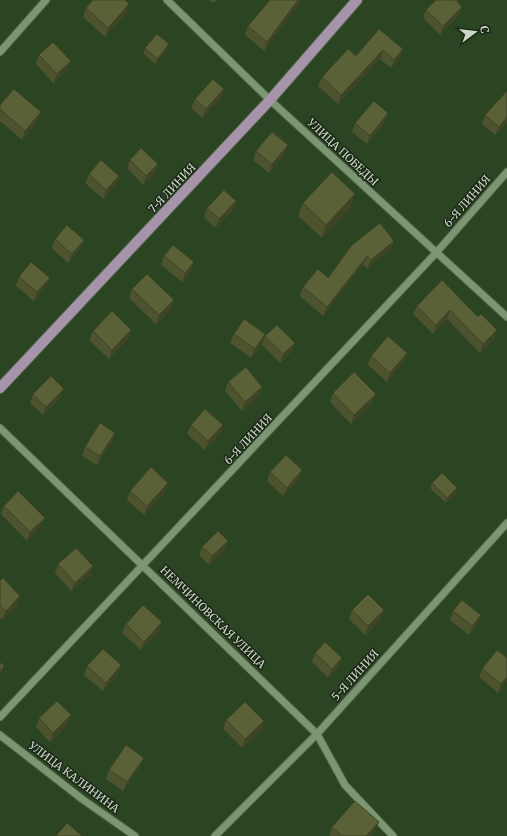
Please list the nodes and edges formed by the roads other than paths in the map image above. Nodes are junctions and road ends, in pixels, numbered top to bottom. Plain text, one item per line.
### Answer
1 (46, 0) edge
2 (167, 0) edge
3 (357, 0) edge
4 (0, 52) edge
5 (270, 100) junction
6 (507, 172) edge
7 (436, 253) junction
8 (507, 317) edge
9 (0, 388) edge
10 (0, 428) edge
11 (507, 523) edge
12 (144, 566) junction
13 (0, 717) edge
14 (317, 734) junction
15 (0, 735) edge
16 (135, 836) edge
17 (215, 836) edge
18 (393, 836) edge

1 - 4 street
2 - 5 street, УЛИЦА ПОБЕДЫ
3 - 5 main road, 7-Я ЛИНИЯ
5 - 7 street, УЛИЦА ПОБЕДЫ
5 - 9 main road, 7-Я ЛИНИЯ
6 - 7 street, 6-Я ЛИНИЯ
7 - 8 street, УЛИЦА ПОБЕДЫ
7 - 12 street, 6-Я ЛИНИЯ
10 - 12 street, НЕМЧИНОВСКАЯ УЛИЦА
11 - 14 street, 5-Я ЛИНИЯ
12 - 13 street, 6-Я ЛИНИЯ
12 - 14 street, НЕМЧИНОВСКАЯ УЛИЦА
14 - 17 street, 5-Я ЛИНИЯ
14 - 18 street, НЕМЧИНОВСКАЯ УЛИЦА
15 - 16 street, УЛИЦА КАЛИНИНА

